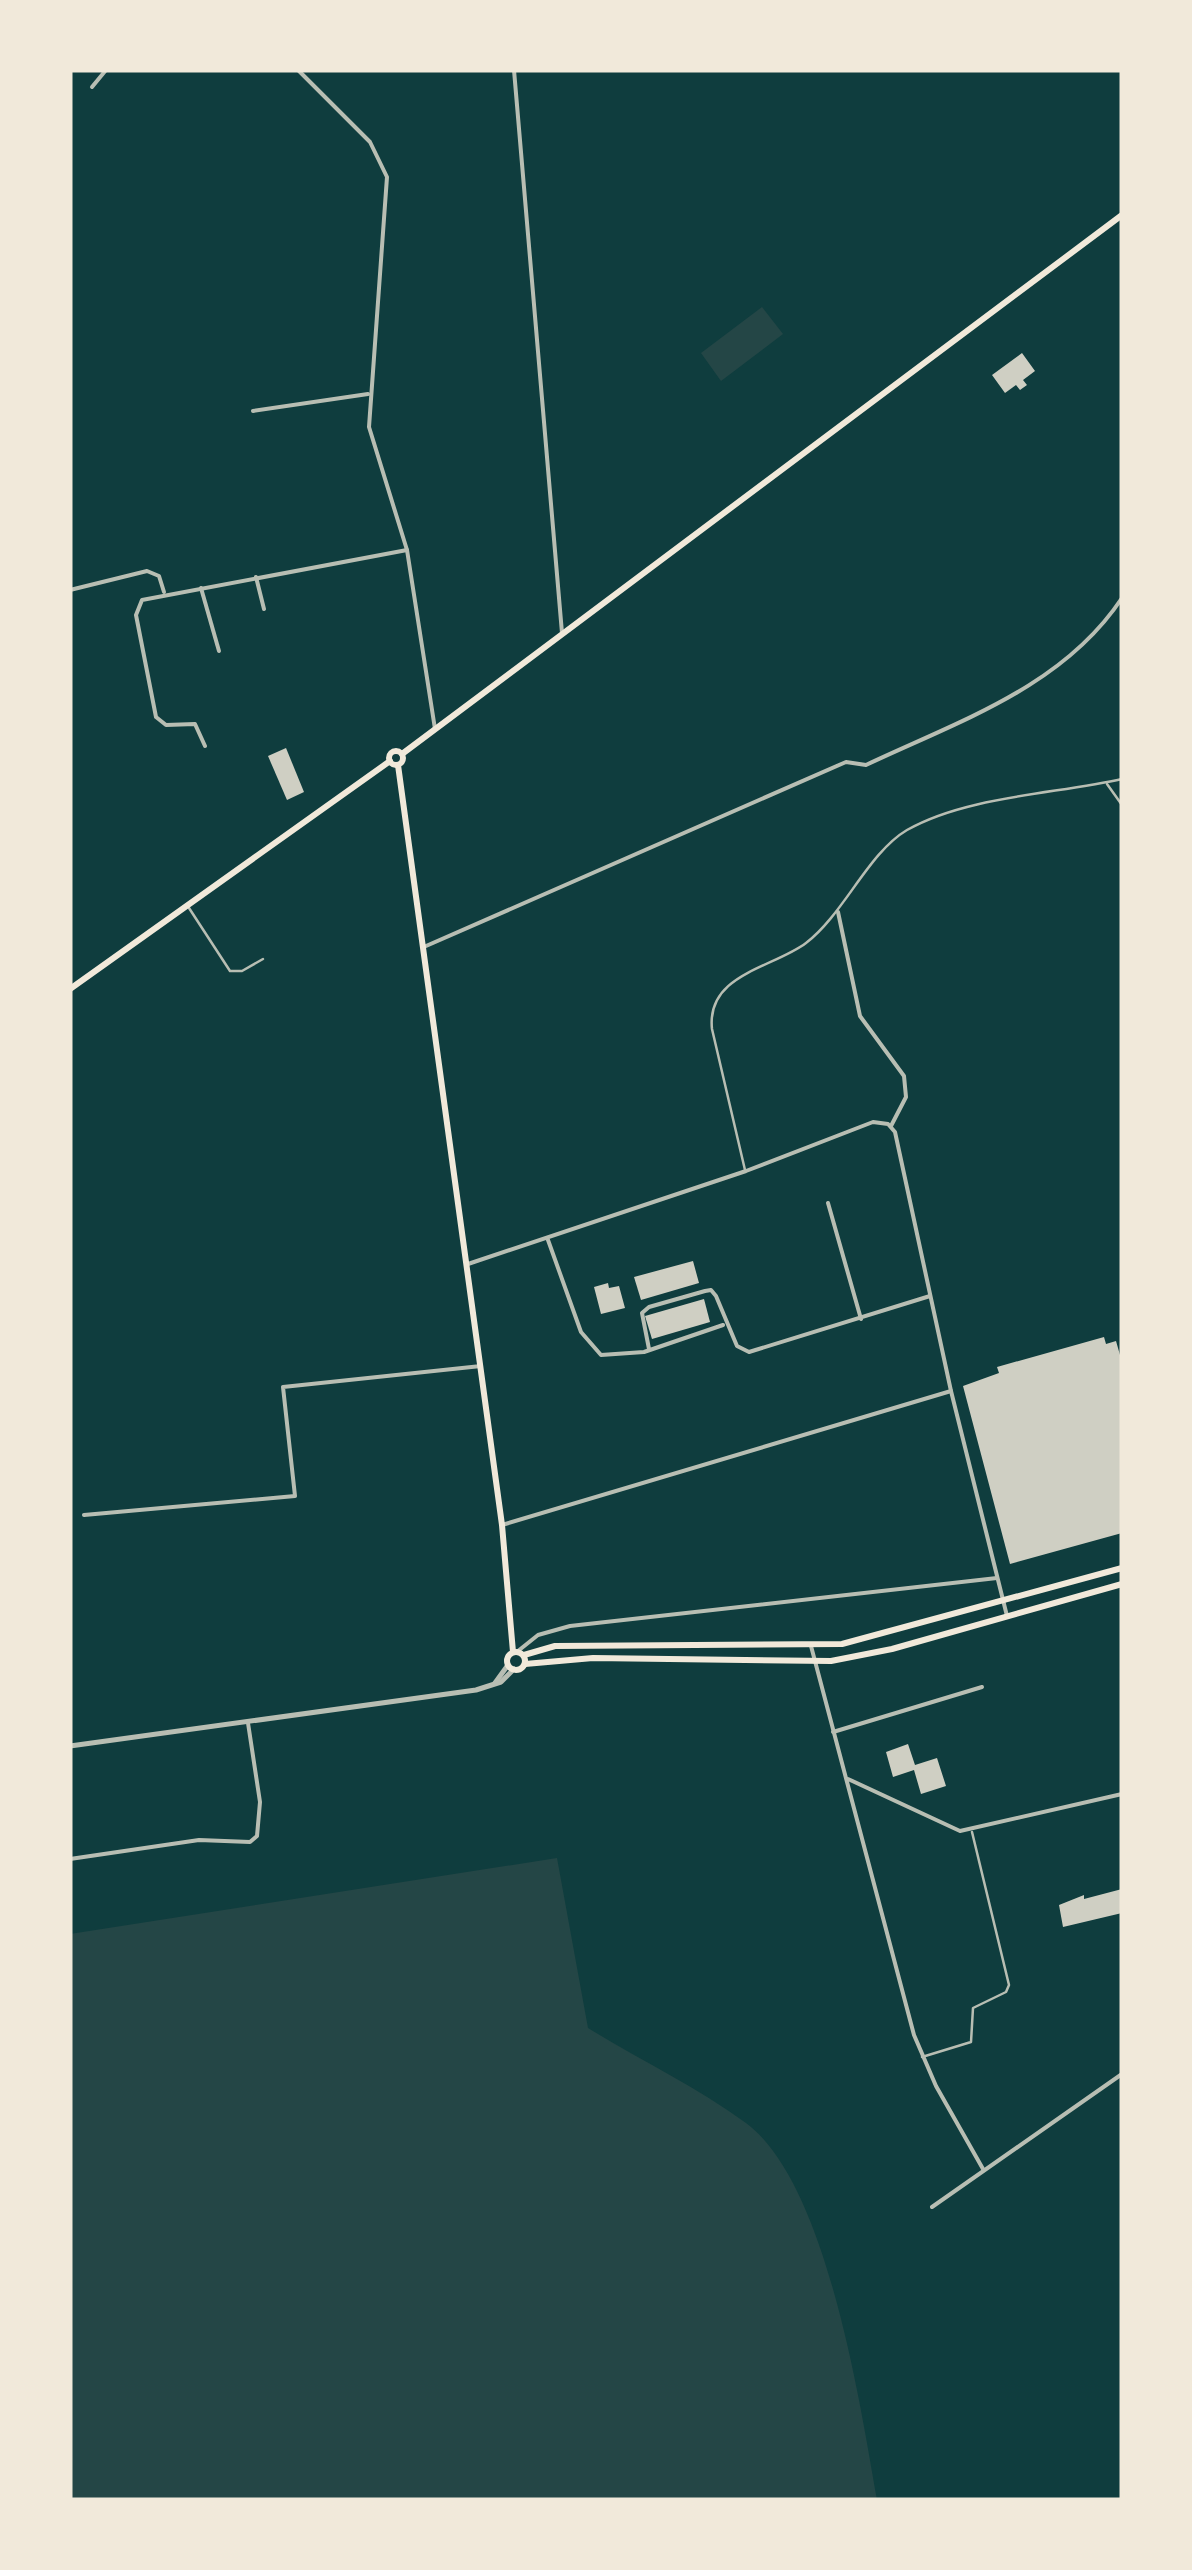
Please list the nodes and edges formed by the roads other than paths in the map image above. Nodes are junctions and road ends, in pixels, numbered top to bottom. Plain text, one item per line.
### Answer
1 (106, 70) edge
2 (298, 70) edge
3 (514, 70) edge
4 (92, 87) dead end
5 (1122, 215) edge
6 (368, 394) junction
7 (253, 411) dead end
8 (407, 550) junction
9 (256, 576) junction
10 (201, 588) junction
11 (70, 590) edge
12 (164, 593) junction
13 (1122, 598) edge
14 (264, 609) dead end
15 (562, 634) junction
16 (219, 651) dead end
17 (435, 728) junction
18 (205, 746) dead end
19 (394, 763) junction
20 (1122, 780) edge
21 (1106, 783) junction
22 (1122, 805) edge
23 (188, 906) junction
24 (838, 912) junction
25 (425, 946) junction
26 (263, 959) dead end
27 (70, 990) edge
28 (889, 1125) junction
29 (746, 1171) junction
30 (828, 1203) dead end
31 (548, 1240) junction
32 (468, 1264) junction
33 (930, 1296) junction
34 (861, 1319) junction
35 (725, 1324) junction
36 (650, 1349) junction
37 (482, 1366) junction
38 (951, 1390) junction
39 (84, 1515) dead end
40 (502, 1524) junction
41 (1122, 1568) edge
42 (997, 1578) junction
43 (1122, 1584) edge
44 (1002, 1600) junction
45 (1006, 1616) junction
46 (811, 1646) junction
47 (520, 1656) junction
48 (814, 1661) junction
49 (511, 1667) junction
50 (982, 1687) dead end
51 (248, 1721) junction
52 (833, 1732) junction
53 (70, 1746) edge
54 (846, 1778) junction
55 (1122, 1794) edge
56 (972, 1832) junction
57 (70, 1859) edge
58 (922, 2057) junction
59 (1122, 2074) edge
60 (983, 2169) junction
61 (932, 2208) dead end

1 - 4 street
2 - 6 street
3 - 15 street
5 - 15 main road
6 - 7 street
6 - 8 street
8 - 9 street
8 - 17 street
9 - 10 street
9 - 14 street
10 - 12 street
10 - 16 street
11 - 12 street
12 - 18 street
13 - 25 street
15 - 17 main road
17 - 19 main road
19 - 23 main road
19 - 25 main road
20 - 21 lane
21 - 22 lane
21 - 24 lane
23 - 26 lane
23 - 27 main road
24 - 28 street
24 - 29 lane
25 - 32 main road
28 - 29 street
28 - 33 street
29 - 31 street
30 - 34 street
31 - 32 street
31 - 36 street
32 - 37 main road
33 - 34 street
33 - 38 street
34 - 35 street
35 - 36 street
35 - 36 street
37 - 39 street
37 - 40 main road
38 - 40 street
38 - 42 street
40 - 47 main road
41 - 44 main road
42 - 44 street
42 - 47 street
43 - 45 main road
44 - 45 street
44 - 46 main road
45 - 48 main road
46 - 47 main road
46 - 48 street
47 - 48 main road
47 - 49 main road
47 - 49 main road
48 - 52 street
49 - 51 street
50 - 52 street
51 - 53 street
51 - 57 street
52 - 54 street
54 - 56 street
54 - 58 street
55 - 56 street
56 - 58 lane
58 - 60 street
59 - 60 street
60 - 61 street

